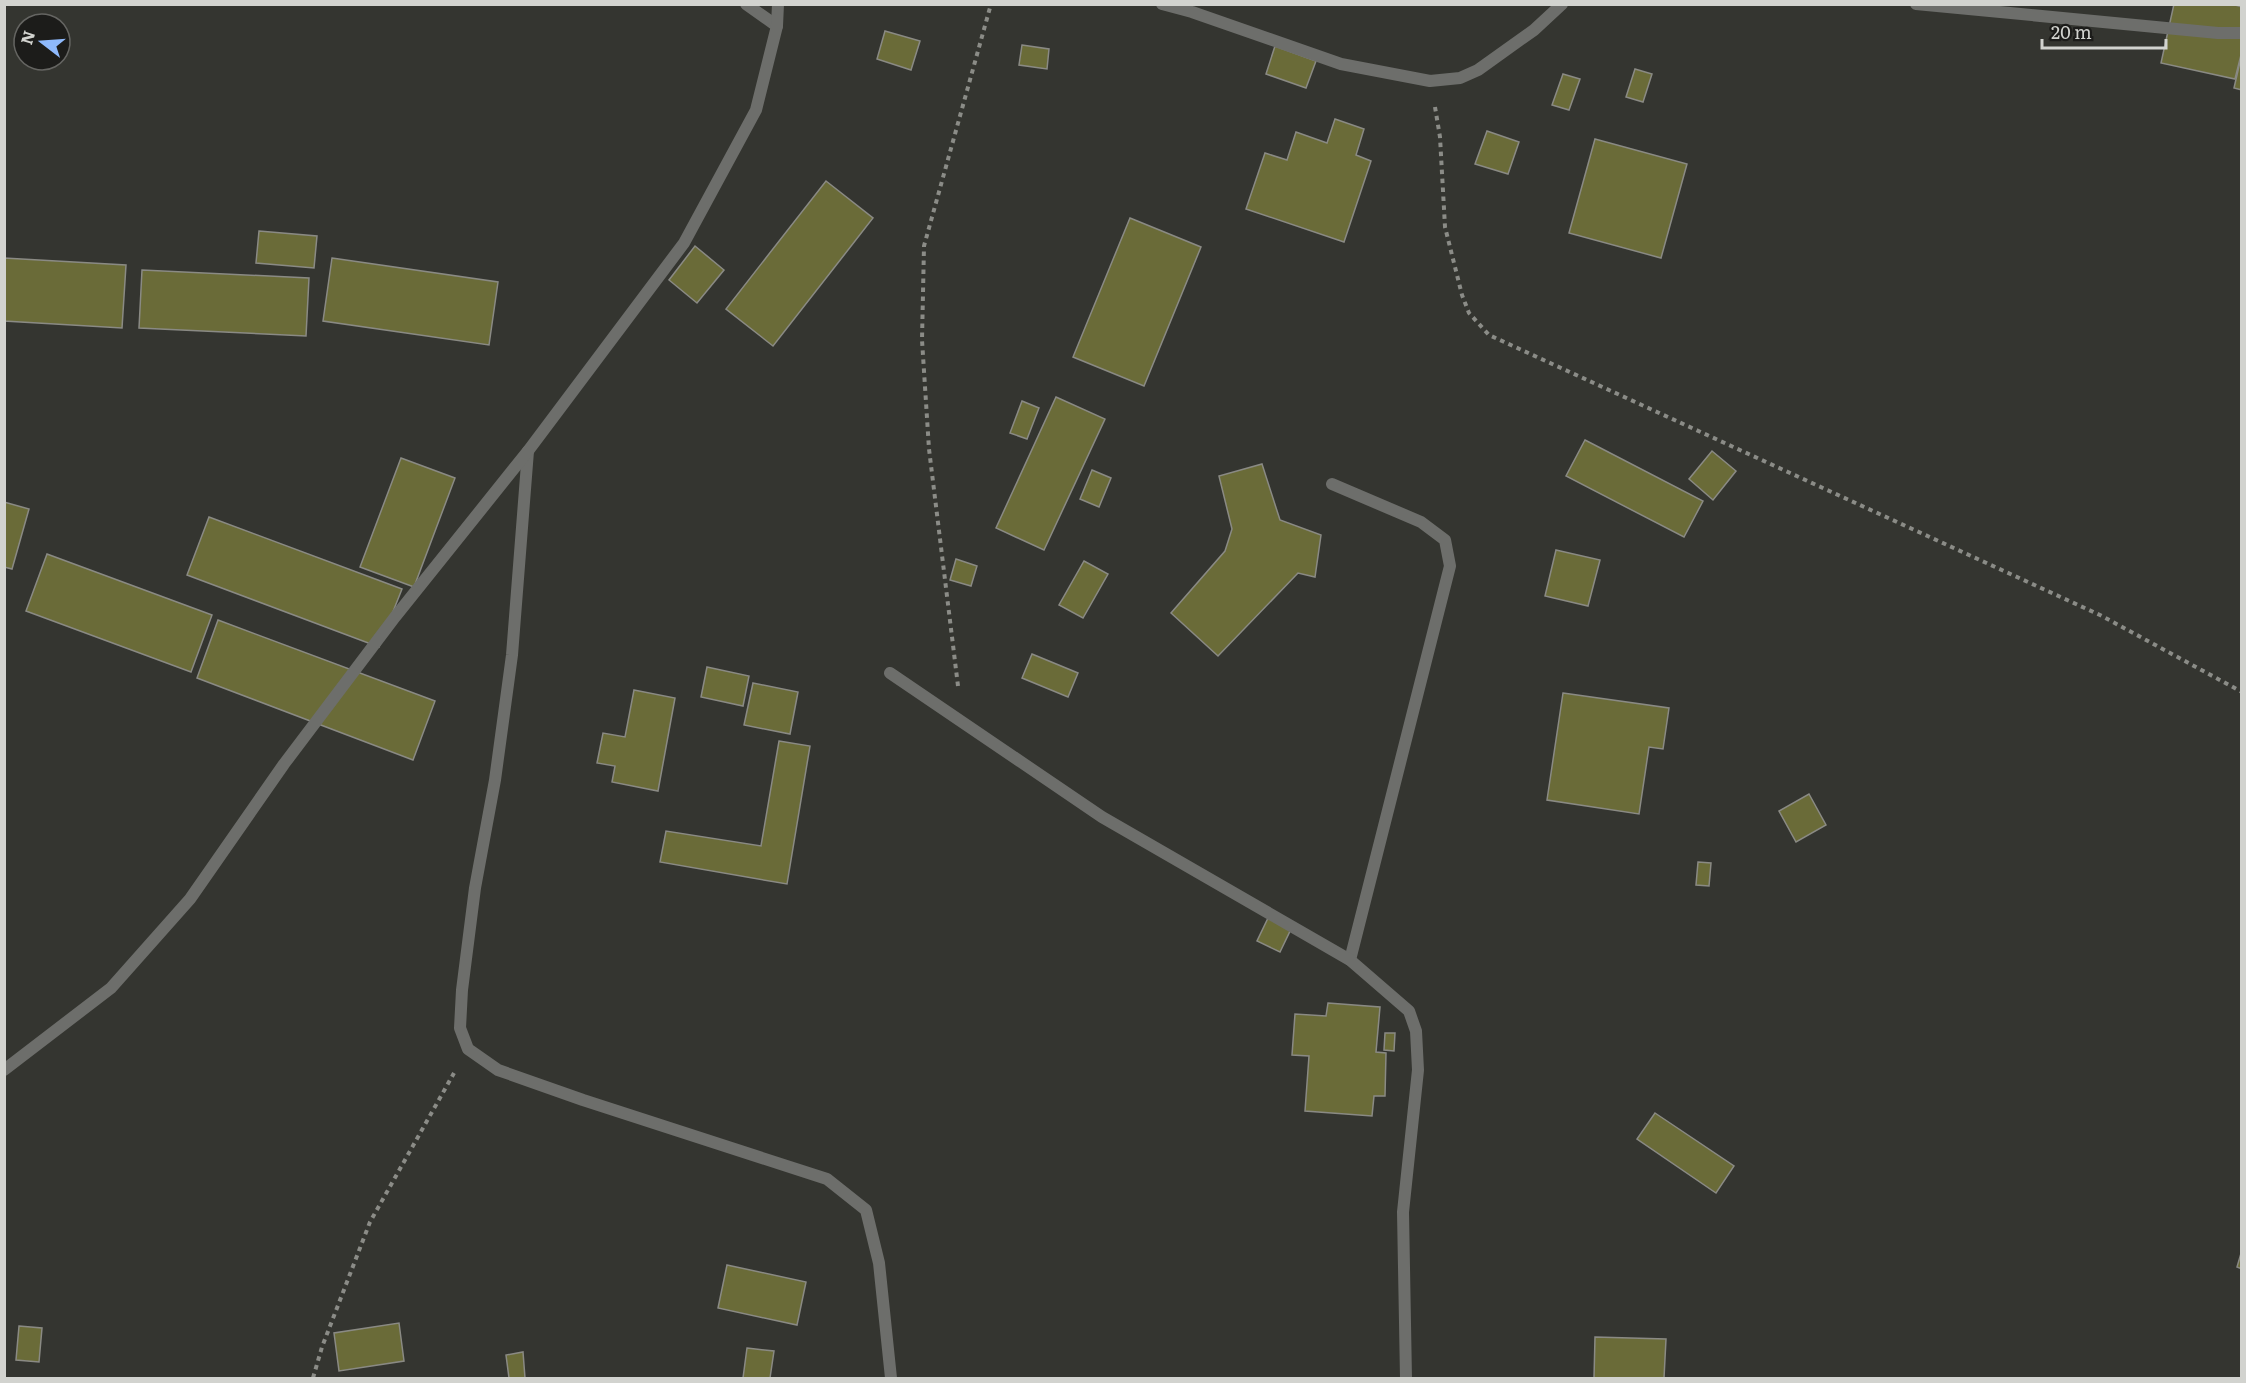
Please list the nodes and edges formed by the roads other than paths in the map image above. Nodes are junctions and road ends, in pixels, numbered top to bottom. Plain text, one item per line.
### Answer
1 (746, 4) edge
2 (778, 4) edge
3 (1162, 4) edge
4 (1562, 4) edge
5 (1916, 4) edge
6 (777, 26) junction
7 (2241, 33) edge
8 (528, 451) junction
9 (1332, 484) dead end
10 (890, 673) dead end
11 (1350, 960) junction
12 (4, 1070) edge
13 (891, 1378) edge
14 (1406, 1378) edge

1 - 6 street
2 - 6 street
3 - 4 street
5 - 7 street
6 - 8 street
8 - 12 street
8 - 13 street
9 - 11 street
10 - 11 street
11 - 14 street

